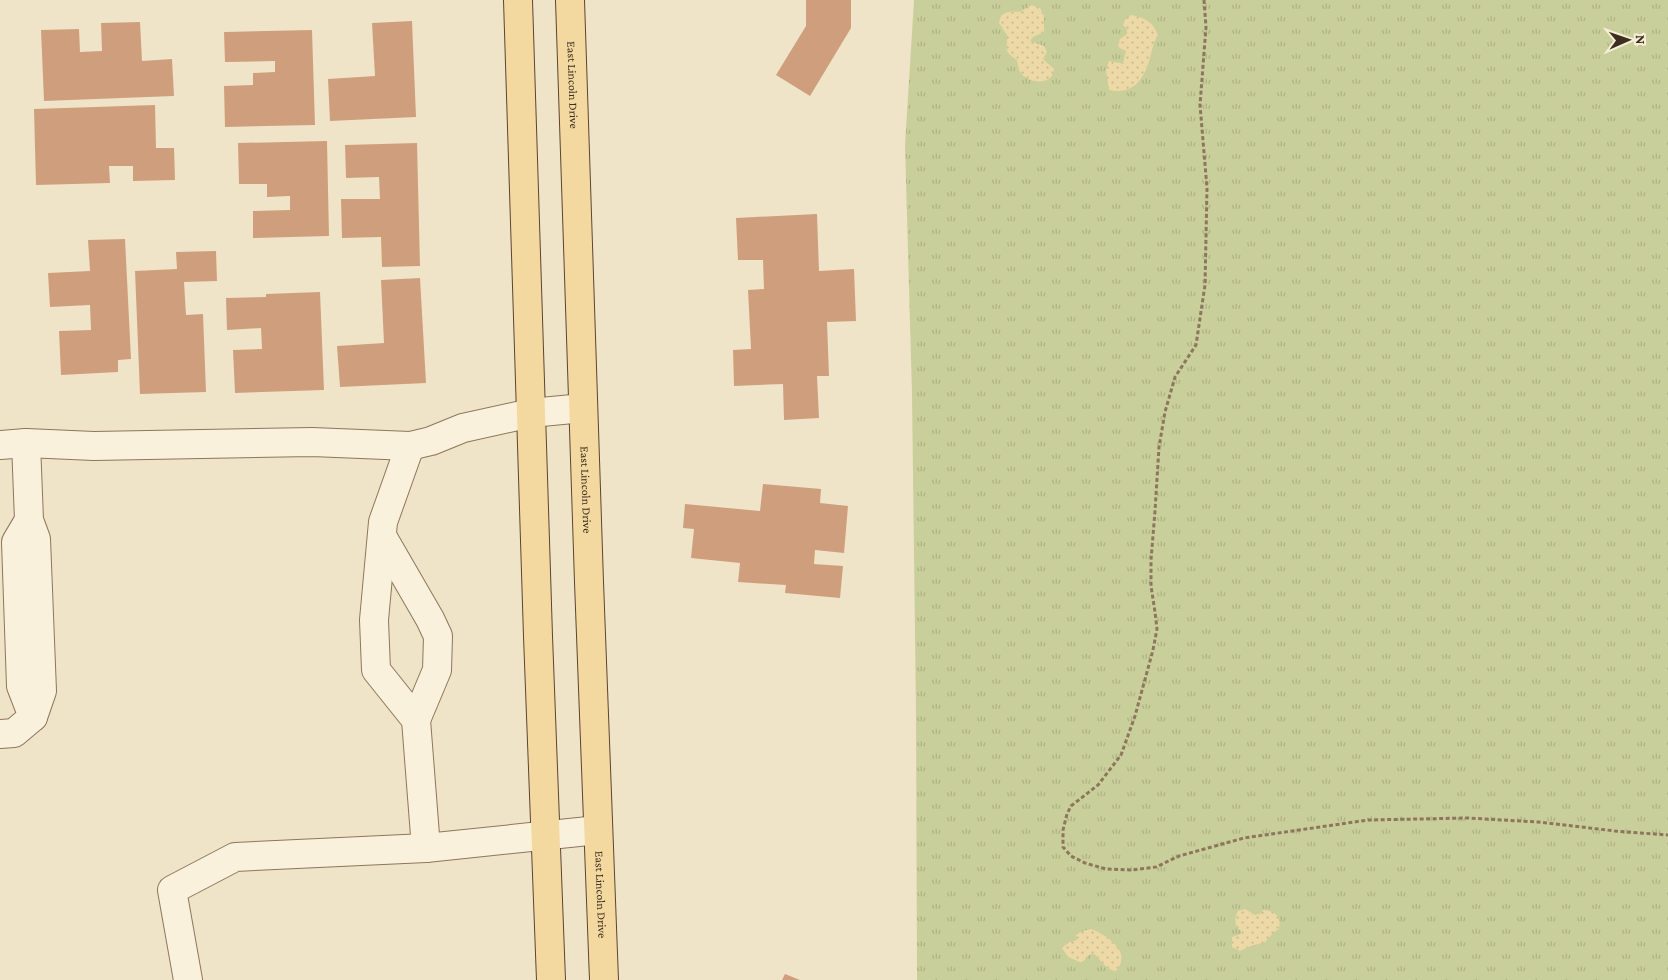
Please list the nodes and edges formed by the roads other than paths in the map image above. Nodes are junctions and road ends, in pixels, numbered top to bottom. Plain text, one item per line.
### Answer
1 (518, 0) edge
2 (570, 0) edge
3 (582, 408) junction
4 (531, 413) junction
5 (13, 444) edge
6 (410, 446) junction
7 (382, 536) junction
8 (416, 720) junction
9 (0, 734) edge
10 (598, 830) junction
11 (545, 835) junction
12 (426, 848) junction
13 (188, 980) edge
14 (551, 980) edge
15 (604, 980) edge

1 - 4 main road
2 - 3 main road, East Lincoln Drive
3 - 4 lane
3 - 10 main road, East Lincoln Drive
4 - 6 lane
4 - 11 main road
5 - 6 lane
5 - 9 lane
6 - 7 lane
7 - 8 lane
7 - 8 lane
8 - 12 lane
10 - 11 lane
10 - 15 main road, East Lincoln Drive
11 - 12 lane
11 - 14 main road
12 - 13 lane

